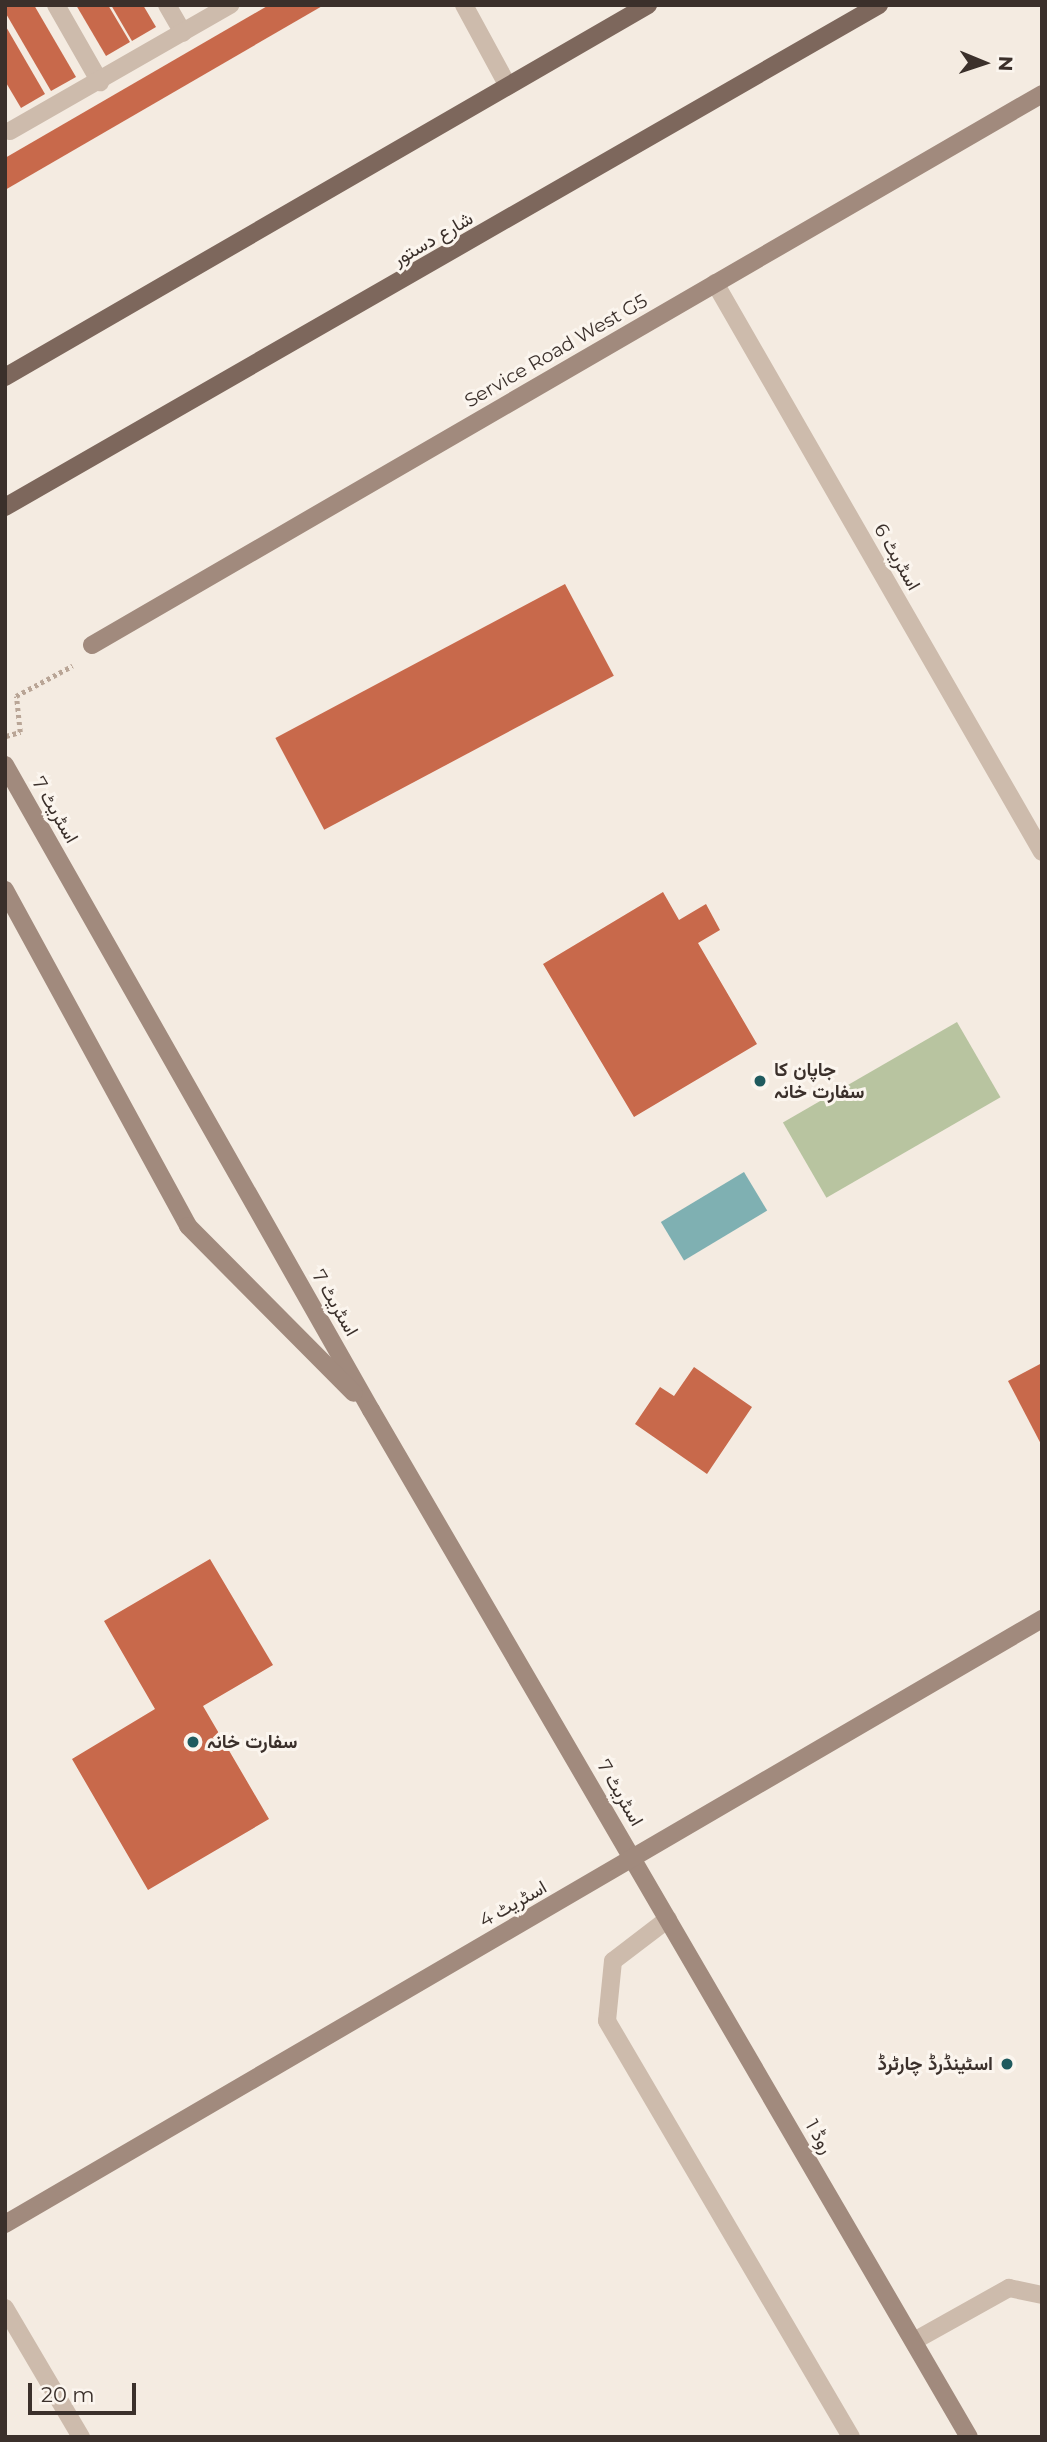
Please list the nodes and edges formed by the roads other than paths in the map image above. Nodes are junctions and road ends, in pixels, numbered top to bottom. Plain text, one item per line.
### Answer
1 (56, 5) edge
2 (167, 5) edge
3 (230, 5) edge
4 (464, 5) edge
5 (648, 5) edge
6 (879, 5) edge
7 (183, 33) junction
8 (100, 82) junction
9 (508, 86) junction
10 (1042, 94) edge
11 (7, 129) edge
12 (715, 283) junction
13 (5, 377) edge
14 (5, 507) edge
15 (92, 645) dead end
16 (5, 765) edge
17 (1042, 852) edge
18 (5, 890) edge
19 (371, 1410) junction
20 (1042, 1619) edge
21 (634, 1858) junction
22 (668, 1919) junction
23 (5, 2224) edge
24 (1042, 2295) edge
25 (5, 2308) edge
26 (914, 2341) junction
27 (81, 2437) edge
28 (851, 2437) edge
29 (969, 2437) edge

1 - 8 street
2 - 7 street
3 - 7 street
4 - 9 street
5 - 9 main road
6 - 14 main road, شارع دستور
7 - 8 street
8 - 11 street
9 - 13 main road
10 - 12 street, Service Road West G5
12 - 15 street, Service Road West G5
12 - 17 street, اسٹریٹ 6
16 - 19 street, اسٹریٹ 7
18 - 19 street
19 - 21 street, اسٹریٹ 7
20 - 21 street, اسٹریٹ 4
21 - 22 street, روڈ 1
21 - 23 street, اسٹریٹ 4
22 - 26 street, روڈ 1
22 - 28 street
24 - 26 street
25 - 27 street
26 - 29 street, روڈ 1

